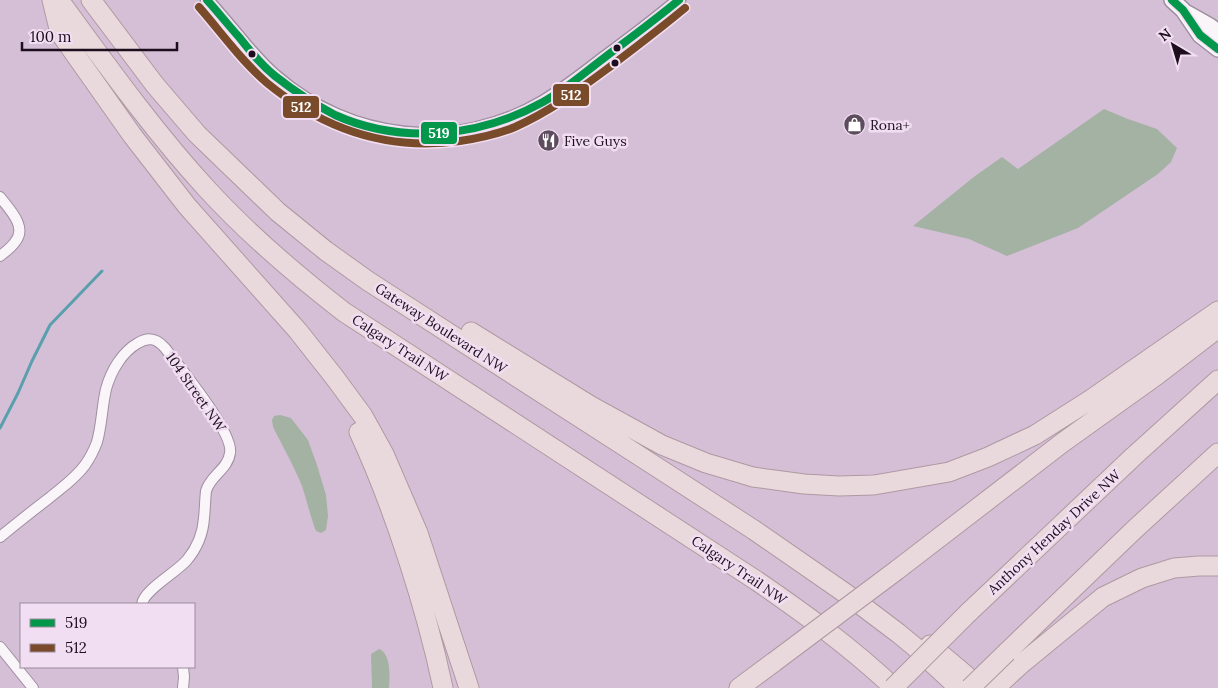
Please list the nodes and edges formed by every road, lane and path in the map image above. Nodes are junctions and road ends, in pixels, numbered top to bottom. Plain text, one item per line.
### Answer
1 (52, 0) edge
2 (59, 0) edge
3 (91, 0) edge
4 (207, 0) edge
5 (679, 0) edge
6 (1177, 5) edge
7 (1218, 32) edge
8 (1218, 49) edge
9 (0, 197) edge
10 (0, 256) edge
11 (368, 281) junction
12 (1218, 311) edge
13 (1218, 328) edge
14 (335, 378) junction
15 (1218, 380) edge
16 (1218, 453) edge
17 (754, 530) junction
18 (0, 537) edge
19 (1218, 566) edge
20 (142, 603) edge
21 (0, 647) edge
22 (183, 668) edge
23 (33, 688) edge
24 (183, 688) edge
25 (443, 688) edge
26 (469, 688) edge
27 (739, 688) edge
28 (894, 688) edge
29 (959, 688) edge
30 (970, 688) edge
31 (981, 688) edge
32 (995, 688) edge

1 - 14 highway
2 - 28 highway, Calgary Trail NW
3 - 11 highway, Gateway Boulevard NW
4 - 5 street
6 - 7 main road
6 - 8 main road
9 - 10 street
11 - 12 highway
11 - 17 highway, Gateway Boulevard NW
13 - 27 highway, bridge
14 - 25 highway
14 - 26 highway
15 - 28 highway, Anthony Henday Drive NW, bridge
16 - 30 highway, bridge
17 - 29 highway, Gateway Boulevard NW
17 - 31 highway
18 - 20 street, 104 Street NW
19 - 32 highway
21 - 23 street
22 - 24 street

